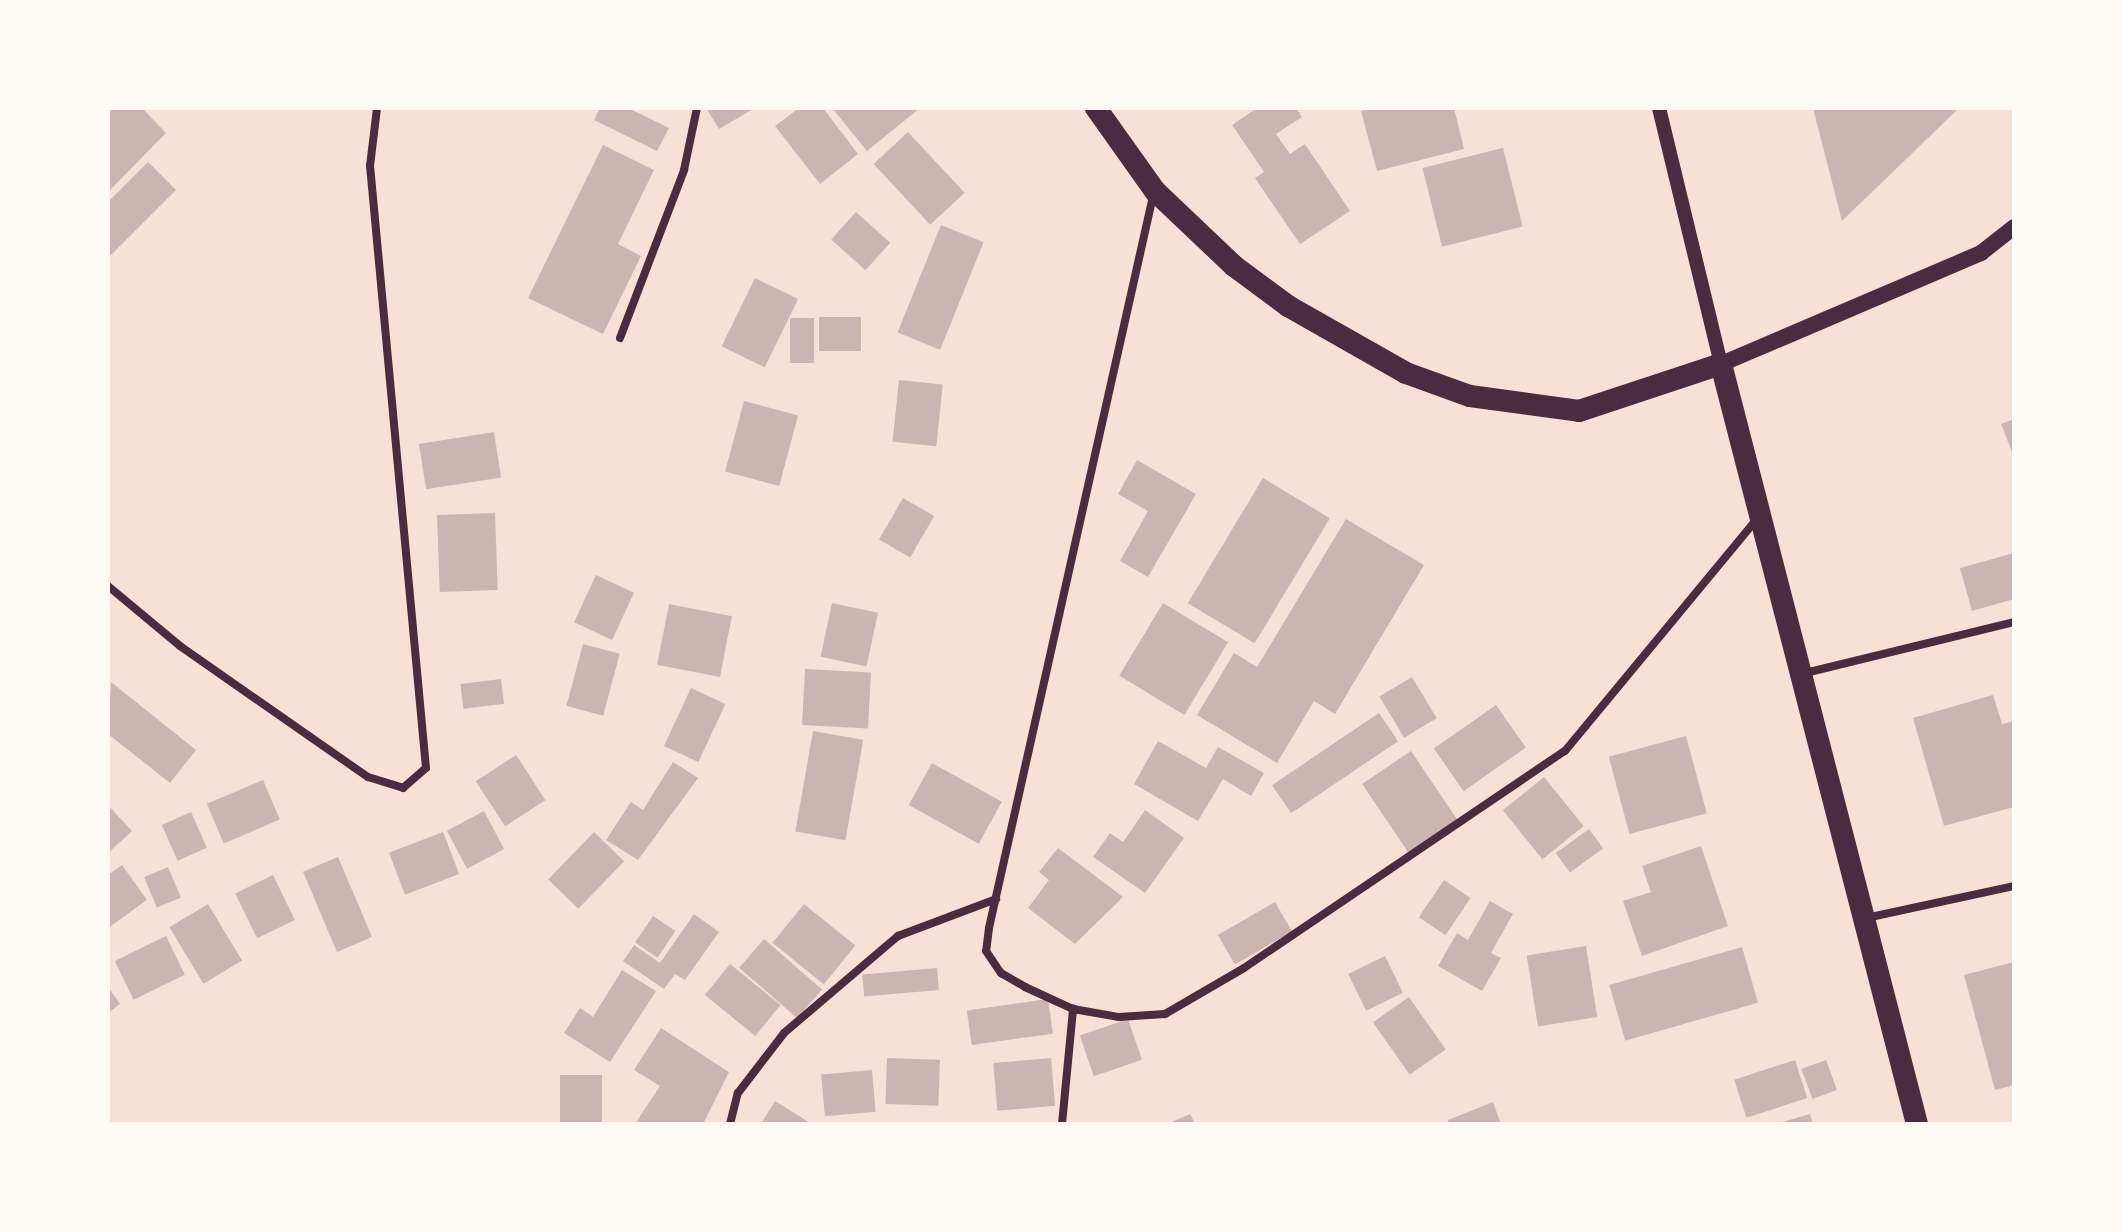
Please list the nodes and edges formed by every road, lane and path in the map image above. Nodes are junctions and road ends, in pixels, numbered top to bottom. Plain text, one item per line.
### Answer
1 (377, 108) edge
2 (697, 108) edge
3 (1096, 108) edge
4 (1659, 108) edge
5 (1155, 191) junction
6 (2014, 227) edge
7 (620, 338) dead end
8 (1721, 364) junction
9 (1763, 511) junction
10 (108, 586) edge
11 (2014, 622) edge
12 (1801, 674) junction
13 (2014, 886) edge
14 (996, 899) junction
15 (1865, 918) junction
16 (1073, 1009) junction
17 (730, 1124) edge
18 (1062, 1124) edge
19 (1917, 1124) edge

1 - 10 street
2 - 7 street
3 - 5 highway
4 - 8 street
5 - 8 highway
5 - 14 street
6 - 8 main road
8 - 9 highway
9 - 12 highway
9 - 16 street
11 - 12 street
12 - 15 highway
13 - 15 street
14 - 16 street
14 - 17 street
15 - 19 highway
16 - 18 street

